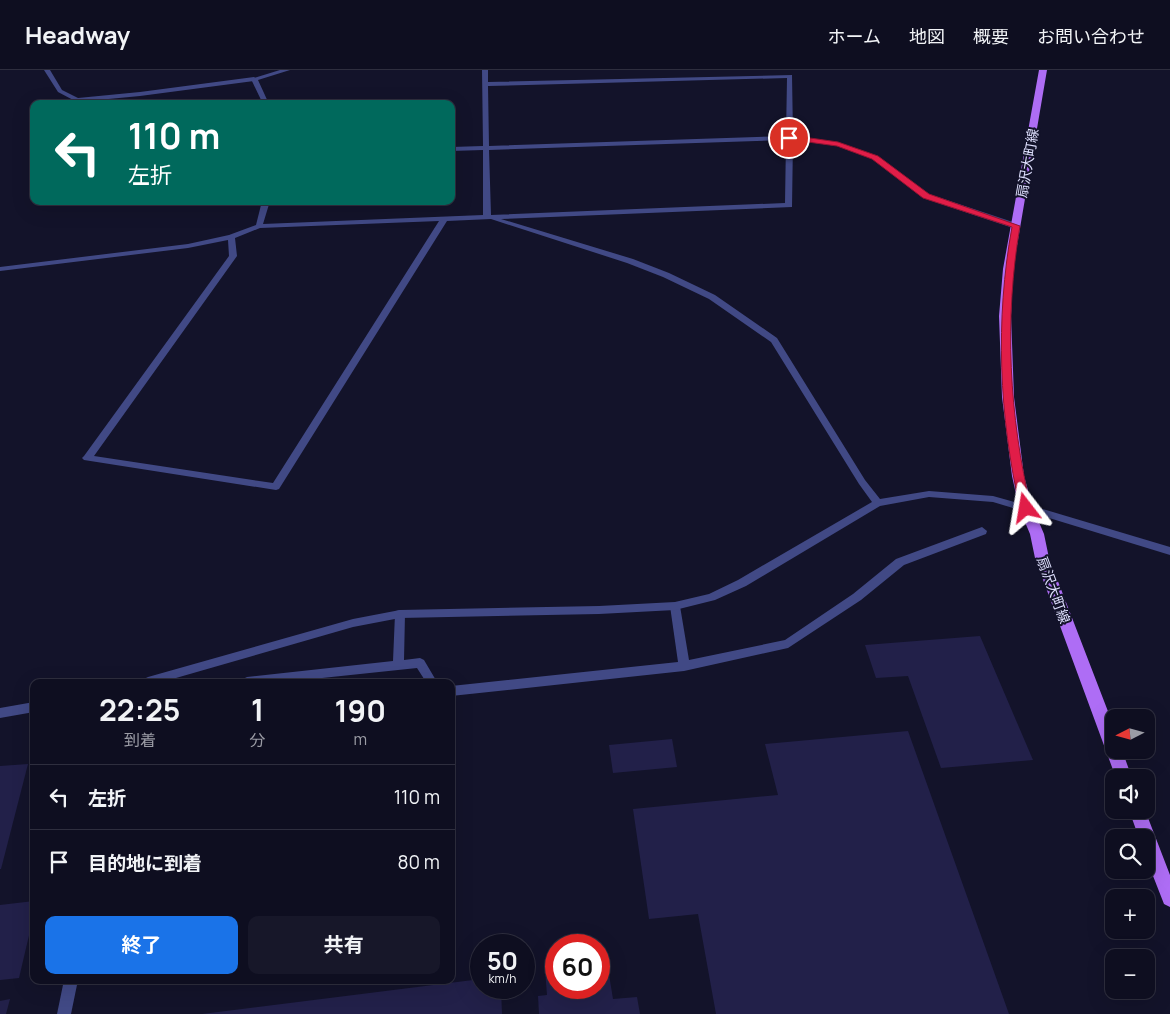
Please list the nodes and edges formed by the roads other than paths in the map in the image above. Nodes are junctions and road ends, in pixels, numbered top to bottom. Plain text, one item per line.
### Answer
1 (47, 70) edge
2 (287, 70) edge
3 (485, 70) edge
4 (1044, 70) edge
5 (254, 79) junction
6 (484, 84) junction
7 (264, 100) edge
8 (789, 138) junction
9 (486, 148) junction
10 (455, 149) edge
11 (265, 205) edge
12 (487, 217) junction
13 (444, 219) junction
14 (259, 226) junction
15 (1016, 226) junction
16 (231, 237) junction
17 (0, 269) edge
18 (878, 503) junction
19 (1026, 508) junction
20 (982, 531) dead end
21 (1170, 551) edge
22 (675, 606) junction
23 (400, 614) junction
24 (398, 665) junction
25 (684, 666) junction
26 (158, 679) edge
27 (274, 679) edge
28 (430, 679) edge
29 (455, 691) edge
30 (30, 708) edge
31 (0, 713) edge
32 (1105, 726) edge
33 (1140, 819) edge
34 (1170, 898) edge
35 (70, 984) edge
36 (64, 1014) edge

1 - 5 street
2 - 5 street
3 - 6 street
4 - 15 main road, 扇沢大町線
5 - 7 street
6 - 8 street
6 - 9 street
8 - 9 street
8 - 12 street
8 - 15 street
9 - 10 street
9 - 12 street
11 - 14 street
12 - 13 street
12 - 18 street
13 - 14 street
13 - 16 street
14 - 16 street
15 - 19 main road, 扇沢大町線
16 - 17 street
18 - 19 street
18 - 22 street
19 - 21 street
19 - 32 main road, 扇沢大町線
20 - 25 street
22 - 23 street
22 - 25 street
23 - 24 street
23 - 26 street
24 - 27 street
24 - 28 street
25 - 29 street
30 - 31 street
33 - 34 main road
35 - 36 street

